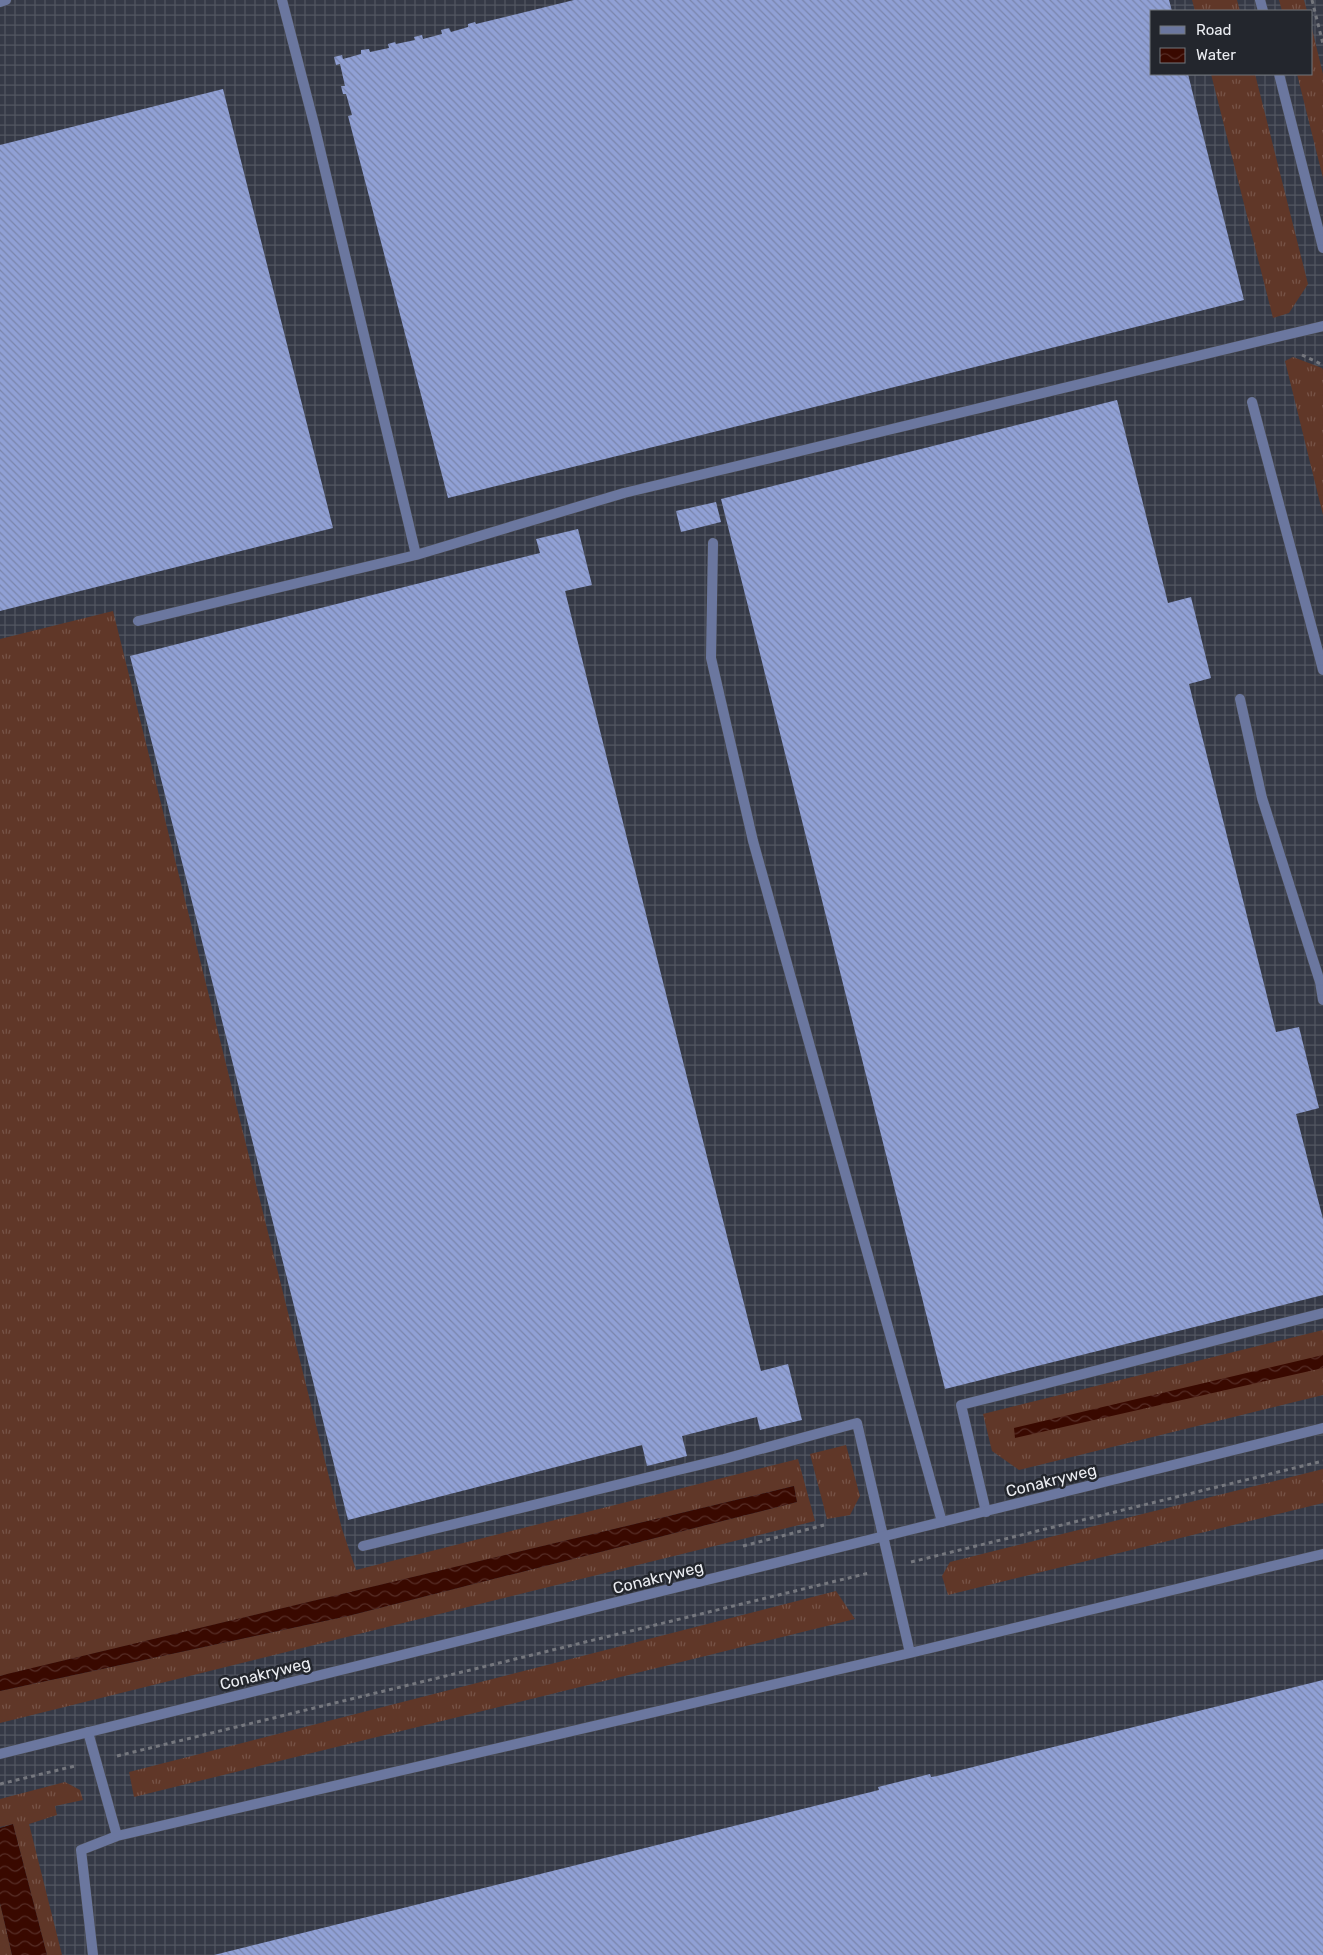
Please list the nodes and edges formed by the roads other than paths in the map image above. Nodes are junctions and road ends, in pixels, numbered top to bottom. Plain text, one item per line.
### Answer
1 (6, 0) edge
2 (282, 0) edge
3 (0, 2) edge
4 (1279, 75) edge
5 (1323, 248) edge
6 (1323, 326) edge
7 (1252, 402) dead end
8 (713, 543) dead end
9 (416, 555) junction
10 (138, 621) dead end
11 (1323, 670) edge
12 (1240, 700) dead end
13 (1323, 1000) edge
14 (1323, 1314) edge
15 (1323, 1428) edge
16 (986, 1512) junction
17 (942, 1522) junction
18 (884, 1537) junction
19 (363, 1546) dead end
20 (1323, 1554) edge
21 (910, 1653) junction
22 (88, 1732) junction
23 (0, 1754) edge
24 (117, 1836) junction
25 (93, 1955) edge

1 - 3 street
2 - 9 street
4 - 5 street
6 - 9 street
7 - 11 street
8 - 17 street
9 - 10 street
12 - 13 street
14 - 16 street
15 - 16 street, Conakryweg
16 - 17 street, Conakryweg
17 - 18 street, Conakryweg
18 - 19 street
18 - 21 street
18 - 22 street, Conakryweg
20 - 21 street
21 - 24 street
22 - 23 street, Conakryweg
22 - 24 street
24 - 25 street

